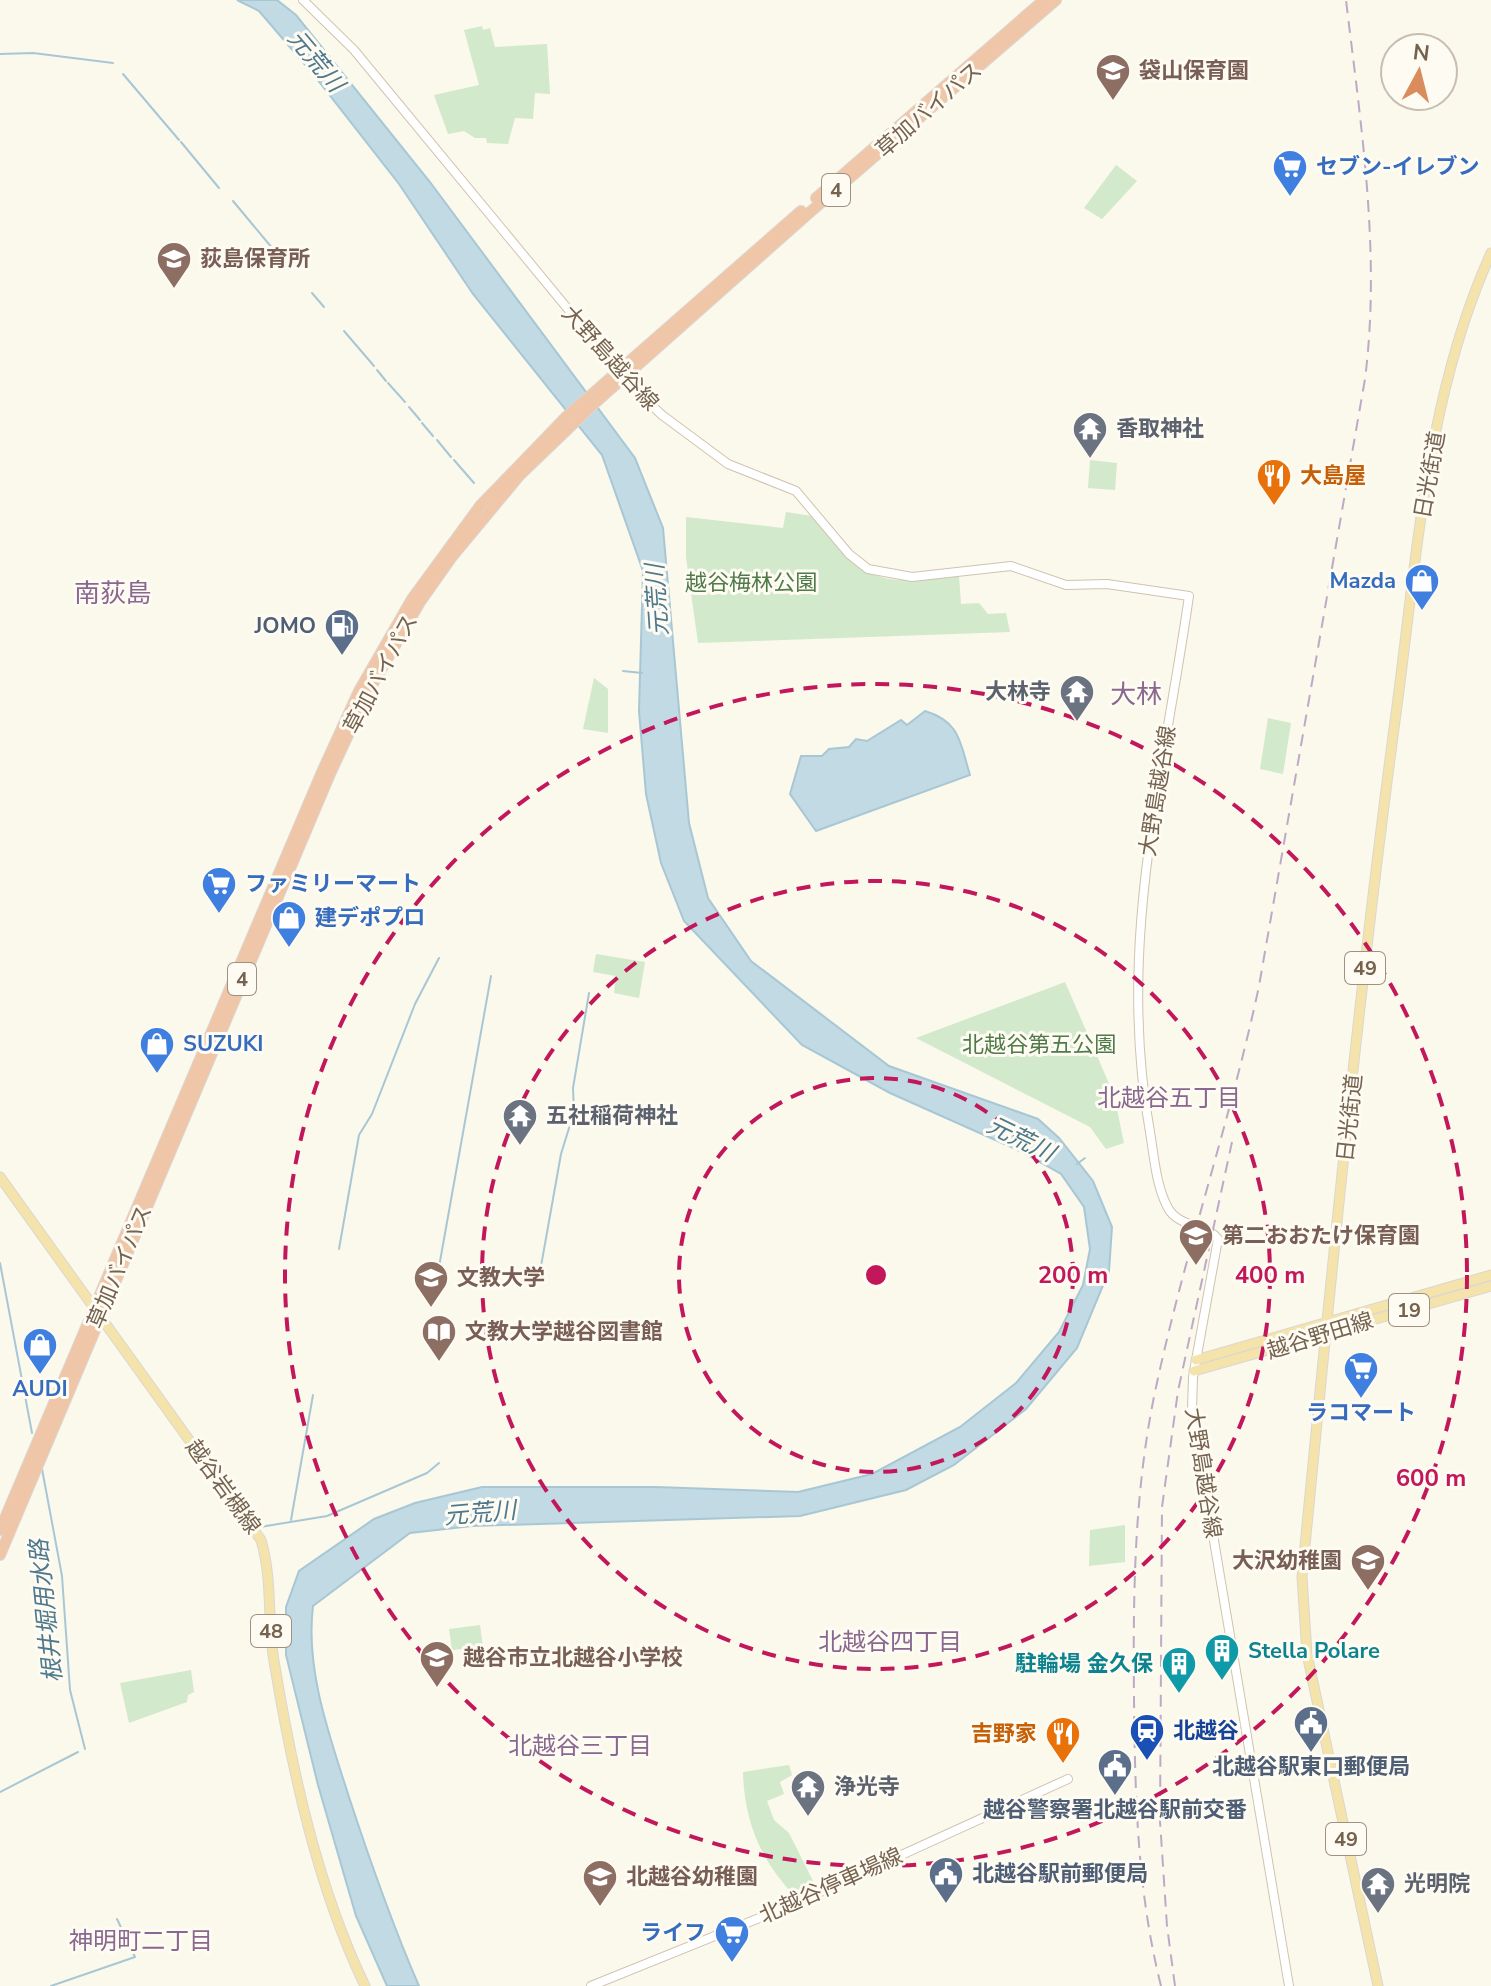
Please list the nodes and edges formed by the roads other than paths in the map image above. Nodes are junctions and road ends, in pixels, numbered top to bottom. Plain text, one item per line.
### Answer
1 (303, 0) edge
2 (1044, 0) edge
3 (1056, 0) edge
4 (1491, 253) edge
5 (618, 377) junction
6 (0, 1177) edge
7 (1491, 1275) edge
8 (1491, 1286) edge
9 (96, 1311) junction
10 (1328, 1323) junction
11 (1327, 1335) junction
12 (1195, 1366) junction
13 (0, 1530) edge
14 (0, 1555) edge
15 (1068, 1779) dead end
16 (365, 1986) edge
17 (591, 1986) edge
18 (1289, 1986) edge
19 (1378, 1986) edge

1 - 5 main road, 大野島越谷線
2 - 5 highway, 草加バイパス / 4
3 - 5 highway, 草加バイパス / 4
4 - 10 main road, 日光街道 / 49
5 - 9 highway, 草加バイパス / 4
5 - 12 main road, 大野島越谷線
6 - 9 main road, 越谷岩槻線 / 48
7 - 10 main road, 越谷野田線 / 19
8 - 11 main road, 越谷野田線 / 19
9 - 13 highway, 草加バイパス / 4
9 - 14 highway, 草加バイパス / 4
9 - 16 main road, 越谷岩槻線 / 48
10 - 11 main road, 日光街道 / 49
10 - 12 main road, 越谷野田線 / 19
11 - 12 main road, 越谷野田線 / 19
11 - 19 main road, 日光街道 / 49
12 - 18 main road, 大野島越谷線
15 - 17 main road, 北越谷停車場線

